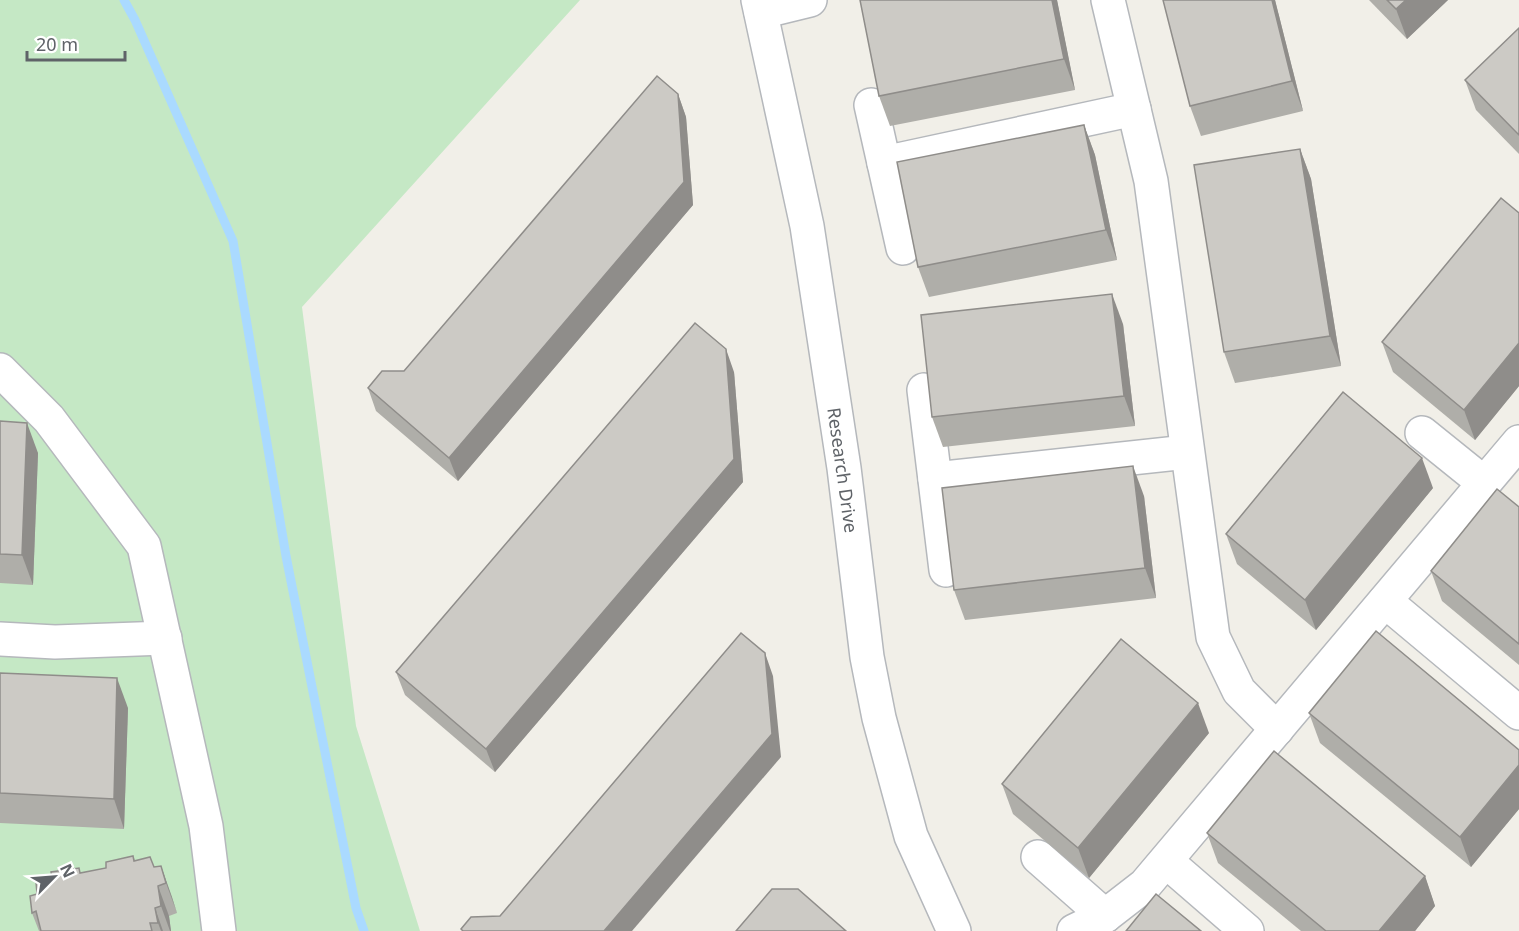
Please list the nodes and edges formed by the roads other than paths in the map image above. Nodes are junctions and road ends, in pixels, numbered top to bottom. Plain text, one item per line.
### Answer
1 (810, 0) edge
2 (1108, 0) edge
3 (759, 6) edge
4 (871, 105) edge
5 (1134, 109) junction
6 (884, 163) junction
7 (903, 248) dead end
8 (3, 377) edge
9 (924, 390) edge
10 (1422, 433) dead end
11 (1519, 441) edge
12 (1187, 452) junction
13 (935, 479) junction
14 (1484, 483) junction
15 (946, 570) edge
16 (1385, 601) junction
17 (165, 638) junction
18 (0, 639) edge
19 (1519, 713) edge
20 (1277, 729) junction
21 (1038, 857) dead end
22 (1166, 861) junction
23 (1105, 916) junction
24 (219, 931) edge
25 (954, 931) edge
26 (1074, 931) edge
27 (1247, 931) edge

1 - 3 street
2 - 5 street
3 - 25 street, Research Drive
4 - 6 street
5 - 6 street
5 - 12 street
6 - 7 street
8 - 17 street
9 - 13 street
10 - 14 street
11 - 14 street
12 - 13 street
12 - 20 street
13 - 15 street
14 - 16 street
16 - 19 street
16 - 20 street
17 - 18 street
17 - 24 street
20 - 22 street
21 - 23 street
22 - 23 street
22 - 27 street
23 - 26 street

